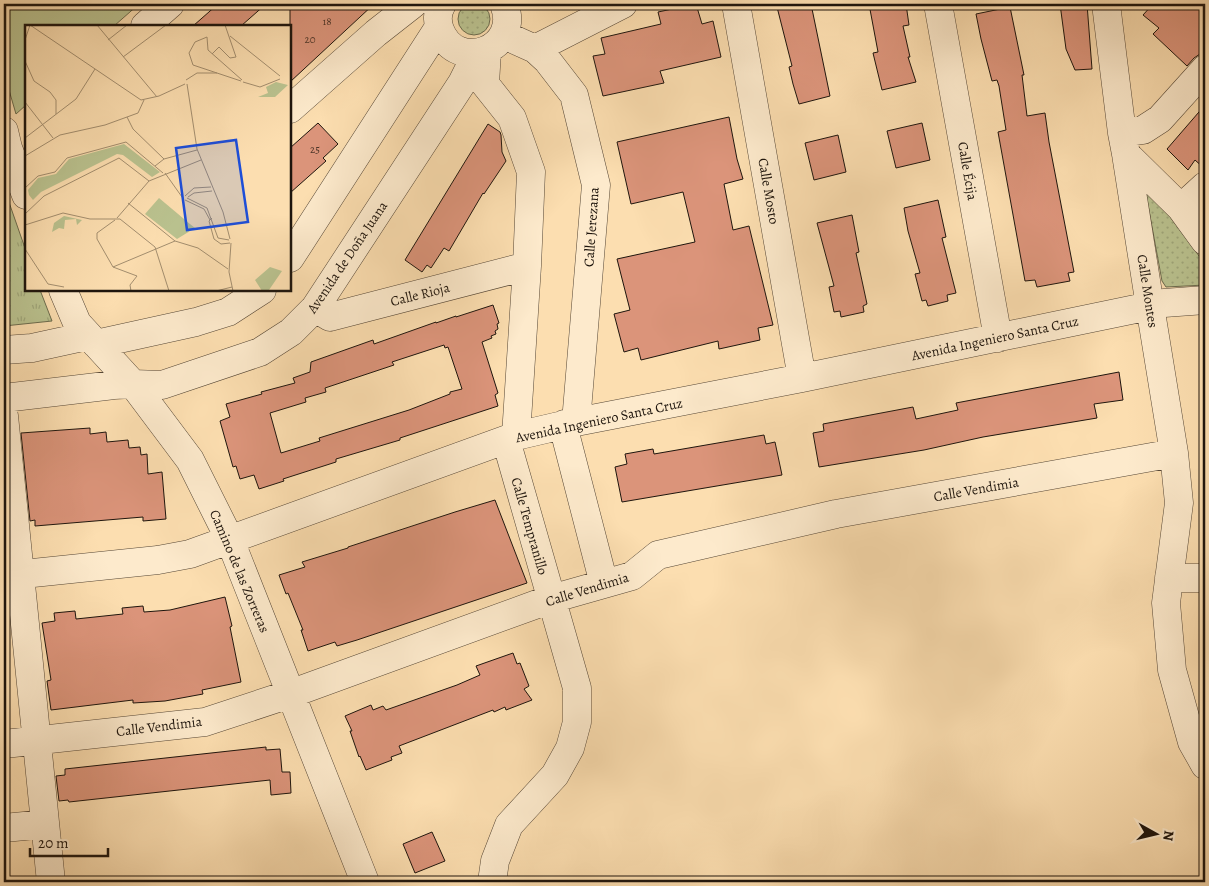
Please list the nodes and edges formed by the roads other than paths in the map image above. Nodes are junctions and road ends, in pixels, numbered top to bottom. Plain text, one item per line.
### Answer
1 (170, 4) edge
2 (413, 4) edge
3 (504, 4) edge
4 (623, 4) edge
5 (736, 4) edge
6 (938, 4) edge
7 (1106, 4) edge
8 (440, 16) edge
9 (146, 25) edge
10 (489, 46) junction
11 (535, 49) junction
12 (1205, 69) edge
13 (291, 108) edge
14 (11, 140) edge
15 (1124, 144) junction
16 (1205, 186) edge
17 (25, 191) edge
18 (1181, 208) junction
19 (1205, 242) edge
20 (291, 256) edge
21 (527, 266) junction
22 (261, 291) edge
23 (73, 296) edge
24 (1205, 300) edge
25 (1150, 306) junction
26 (316, 308) junction
27 (998, 338) junction
28 (92, 340) junction
29 (4, 350) edge
30 (802, 378) junction
31 (133, 384) junction
32 (4, 398) edge
33 (4, 416) edge
34 (570, 423) junction
35 (511, 438) junction
36 (1174, 453) junction
37 (230, 540) junction
38 (11, 576) edge
39 (1169, 578) junction
40 (1205, 578) edge
41 (604, 584) junction
42 (551, 599) junction
43 (290, 694) junction
44 (37, 740) junction
45 (4, 744) edge
46 (1205, 765) edge
47 (45, 824) junction
48 (4, 828) edge
49 (51, 882) edge
50 (365, 882) edge
51 (492, 882) edge

1 - 9 street
2 - 13 street
3 - 10 street, Calle Tempranillo
4 - 11 street
5 - 30 street, Calle Mosto
6 - 27 street, Calle Écija
7 - 15 street, Calle Montes
8 - 10 street
8 - 20 street
10 - 11 street
10 - 21 street, Calle Tempranillo
10 - 26 street, Avenida de Doña Juana
11 - 34 street, Calle Jerezana
12 - 15 street
14 - 17 street
15 - 18 street
15 - 25 street, Calle Montes
16 - 18 street
18 - 19 street
21 - 26 street, Calle Rioja
21 - 35 street, Calle Tempranillo
22 - 28 street
23 - 28 street, Camino de las Zorreras
24 - 25 street, Avenida Ingeniero Santa Cruz
25 - 27 street, Avenida Ingeniero Santa Cruz
25 - 36 street, Calle Montes
26 - 31 street, Avenida de Doña Juana
27 - 30 street, Avenida Ingeniero Santa Cruz
28 - 29 street
28 - 31 street, Camino de las Zorreras
30 - 34 street, Avenida Ingeniero Santa Cruz
31 - 32 street, Avenida de Doña Juana
31 - 37 street, Camino de las Zorreras
33 - 38 street
34 - 35 street, Avenida Ingeniero Santa Cruz
34 - 41 street, Calle Jerezana
35 - 37 street, Avenida Ingeniero Santa Cruz
35 - 42 street, Calle Tempranillo
36 - 39 street, Calle Montes
36 - 41 street, Calle Vendimia
37 - 38 street, Avenida Ingeniero Santa Cruz
37 - 43 street, Camino de las Zorreras
38 - 44 street
39 - 40 street
39 - 46 street, Calle Montes
41 - 42 street, Calle Vendimia
42 - 43 street, Calle Vendimia
42 - 51 street, Calle Tempranillo
43 - 44 street, Calle Vendimia
43 - 50 street, Camino de las Zorreras
44 - 45 street, Calle Vendimia
44 - 47 street
47 - 48 street
47 - 49 street

